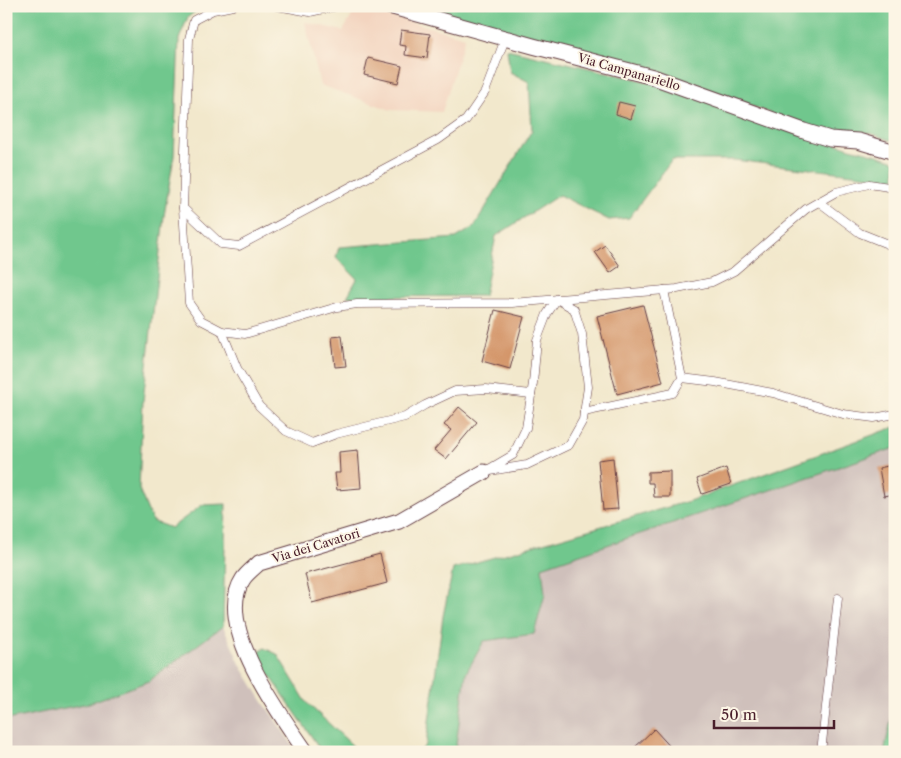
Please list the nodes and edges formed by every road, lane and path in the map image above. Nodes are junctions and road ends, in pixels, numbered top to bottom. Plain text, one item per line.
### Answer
1 (233, 6) edge
2 (277, 6) edge
3 (337, 6) edge
4 (389, 6) edge
5 (505, 39) junction
6 (895, 152) edge
7 (895, 188) edge
8 (819, 202) junction
9 (183, 208) junction
10 (895, 247) edge
11 (664, 290) junction
12 (557, 299) junction
13 (222, 331) junction
14 (682, 378) junction
15 (531, 394) junction
16 (584, 412) junction
17 (895, 414) edge
18 (484, 472) junction
19 (838, 598) dead end
20 (306, 752) edge
21 (821, 752) edge

1 - 9 lane
2 - 3 lane
4 - 5 street, Via Campanariello
5 - 6 street, Via Campanariello
5 - 9 lane
7 - 8 lane
8 - 10 lane
8 - 11 lane
9 - 13 lane
11 - 12 lane
11 - 14 lane
12 - 13 lane
12 - 15 lane
12 - 16 lane
13 - 15 lane
14 - 16 lane
14 - 17 lane
15 - 18 lane
16 - 18 lane
18 - 20 street, Via dei Cavatori
19 - 21 lane

